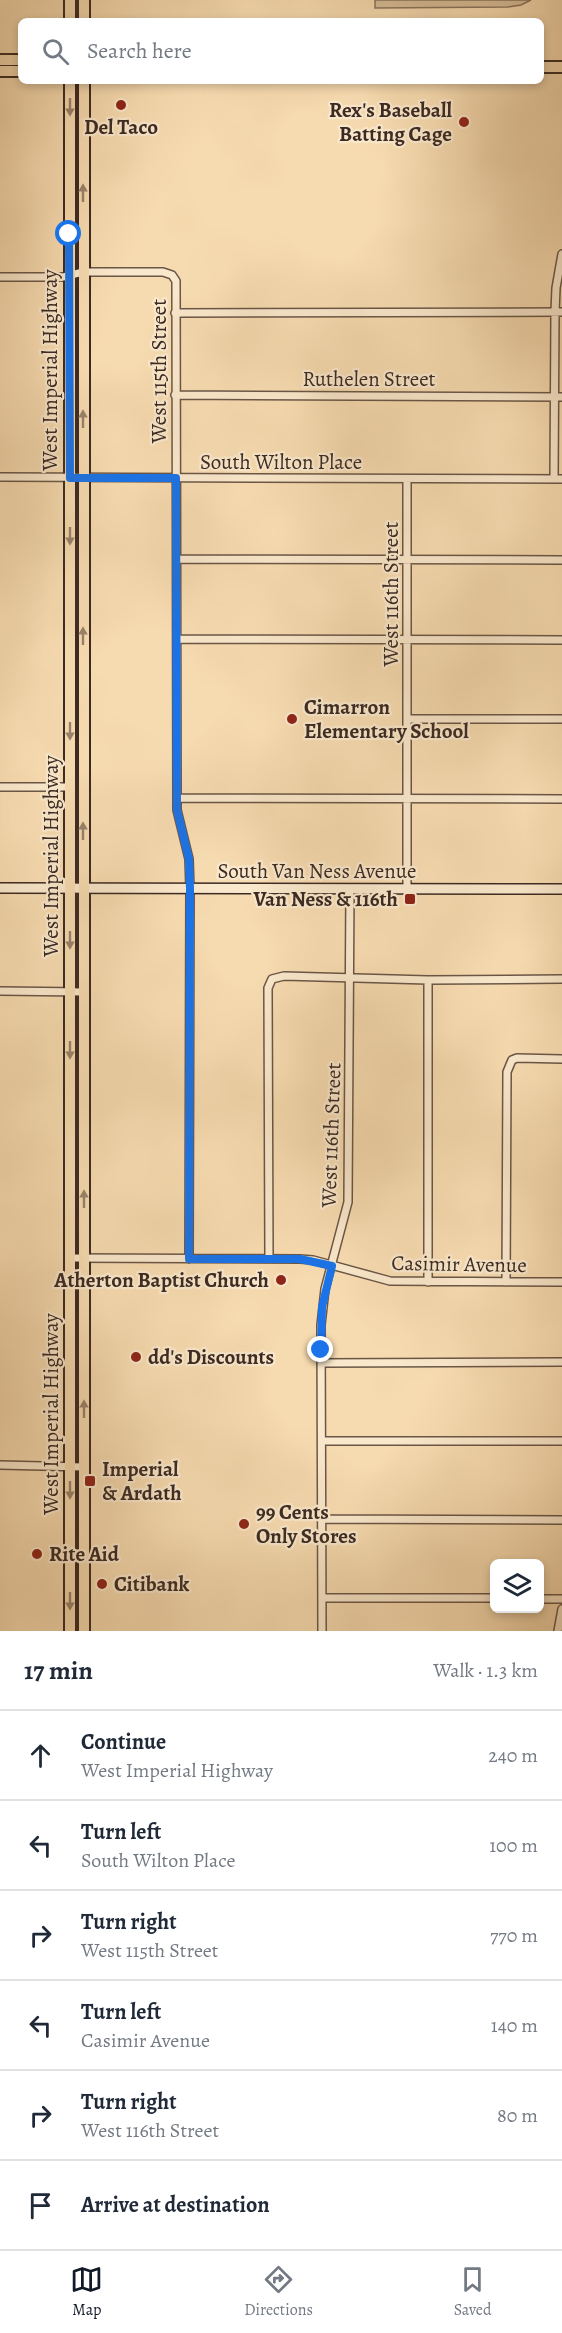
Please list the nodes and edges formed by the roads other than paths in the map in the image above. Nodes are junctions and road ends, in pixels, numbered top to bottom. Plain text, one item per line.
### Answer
1 (70, 0) edge
2 (84, 0) edge
3 (70, 18) edge
4 (84, 18) edge
5 (0, 60) edge
6 (18, 60) edge
7 (544, 67) edge
8 (562, 67) edge
9 (0, 71) edge
10 (18, 71) edge
11 (70, 84) edge
12 (84, 84) edge
13 (562, 254) edge
14 (82, 272) junction
15 (0, 276) edge
16 (69, 276) junction
17 (559, 312) edge
18 (175, 313) junction
19 (175, 395) junction
20 (558, 397) edge
21 (0, 477) edge
22 (70, 478) junction
23 (83, 478) junction
24 (176, 478) junction
25 (407, 478) junction
26 (554, 479) junction
27 (562, 479) edge
28 (177, 559) junction
29 (408, 560) junction
30 (562, 560) edge
31 (177, 639) junction
32 (408, 639) junction
33 (562, 640) edge
34 (408, 719) junction
35 (562, 719) edge
36 (0, 787) edge
37 (70, 787) junction
38 (177, 798) junction
39 (407, 799) junction
40 (562, 799) edge
41 (0, 888) edge
42 (70, 888) junction
43 (83, 889) junction
44 (190, 889) junction
45 (350, 889) junction
46 (407, 889) junction
47 (562, 889) edge
48 (350, 979) junction
49 (562, 979) edge
50 (428, 980) junction
51 (0, 991) edge
52 (70, 992) junction
53 (84, 992) junction
54 (562, 1059) edge
55 (70, 1258) junction
56 (84, 1258) junction
57 (189, 1259) junction
58 (269, 1259) junction
59 (332, 1266) junction
60 (428, 1282) junction
61 (506, 1282) junction
62 (562, 1282) edge
63 (562, 1362) edge
64 (321, 1363) junction
65 (323, 1441) junction
66 (562, 1441) edge
67 (0, 1465) edge
68 (70, 1466) junction
69 (84, 1467) junction
70 (323, 1519) junction
71 (562, 1520) edge
72 (322, 1598) junction
73 (490, 1598) edge
74 (544, 1599) edge
75 (562, 1599) edge
76 (562, 1609) edge
77 (70, 1631) edge
78 (84, 1631) edge
79 (322, 1631) edge
80 (558, 1631) edge

1 - 3 main road
2 - 4 main road
5 - 6 main road
7 - 8 main road
9 - 10 main road
11 -> 16 main road, West Imperial Highway
14 -> 12 main road, West Imperial Highway
13 - 17 street
14 - 16 street
14 - 18 street, West 115th Street
23 -> 14 main road, West Imperial Highway
15 - 16 street
16 - 22 main road, West Imperial Highway
17 - 18 street
17 - 20 street
18 - 19 street, West 115th Street
19 - 20 street, Ruthelen Street
19 - 24 street, West 115th Street
20 - 26 street
21 - 22 street, South Wilton Place
22 - 23 street, South Wilton Place
22 -> 37 main road, West Imperial Highway
23 - 24 street, South Wilton Place
43 -> 23 main road, West Imperial Highway
24 - 25 street, South Wilton Place
24 - 28 street, West 115th Street
25 - 26 street, South Wilton Place
25 - 29 street, West 116th Street
26 - 27 street, South Wilton Place
28 - 29 street
28 - 31 street, West 115th Street
29 - 30 street
29 - 32 street, West 116th Street
31 - 32 street
31 - 38 street, West 115th Street
32 - 33 street
32 - 34 street, West 116th Street
34 - 35 street
34 - 39 street, West 116th Street
36 - 37 street
37 - 42 main road, West Imperial Highway
38 - 39 street
38 - 44 street, West 115th Street
39 - 40 street
39 - 46 street, West 116th Street
41 - 42 main road, South Van Ness Avenue
42 - 43 main road, South Van Ness Avenue
42 -> 52 main road, West Imperial Highway
43 - 44 main road, South Van Ness Avenue
43 - 53 main road, West Imperial Highway
44 - 45 main road, South Van Ness Avenue
44 - 57 street, West 115th Street
45 - 46 main road, South Van Ness Avenue
45 - 48 street, West 116th Street
46 - 47 main road, South Van Ness Avenue
48 - 50 street
48 - 58 street
48 - 59 street, West 116th Street
49 - 50 street
50 - 60 street
51 - 52 street
52 - 53 street
52 -> 55 main road, West Imperial Highway
56 -> 53 main road, West Imperial Highway
54 - 61 street
55 - 56 street, Casimir Avenue
55 - 68 main road, West Imperial Highway
56 - 57 street, Casimir Avenue
69 -> 56 main road, West Imperial Highway
57 - 58 street, Casimir Avenue
58 - 59 street, Casimir Avenue
59 - 60 street, Casimir Avenue
59 - 64 street, West 116th Street
60 - 61 street, Casimir Avenue
61 - 62 street, Casimir Avenue
63 - 64 street
64 - 65 street, West 116th Street
65 - 66 street
65 - 70 street, West 116th Street
67 - 68 street
68 - 69 street
68 -> 77 main road, West Imperial Highway
69 - 78 main road, West Imperial Highway
70 - 71 street
70 - 72 street, West 116th Street
72 - 73 street
72 - 79 street, West 116th Street
74 - 75 street
76 - 80 street

